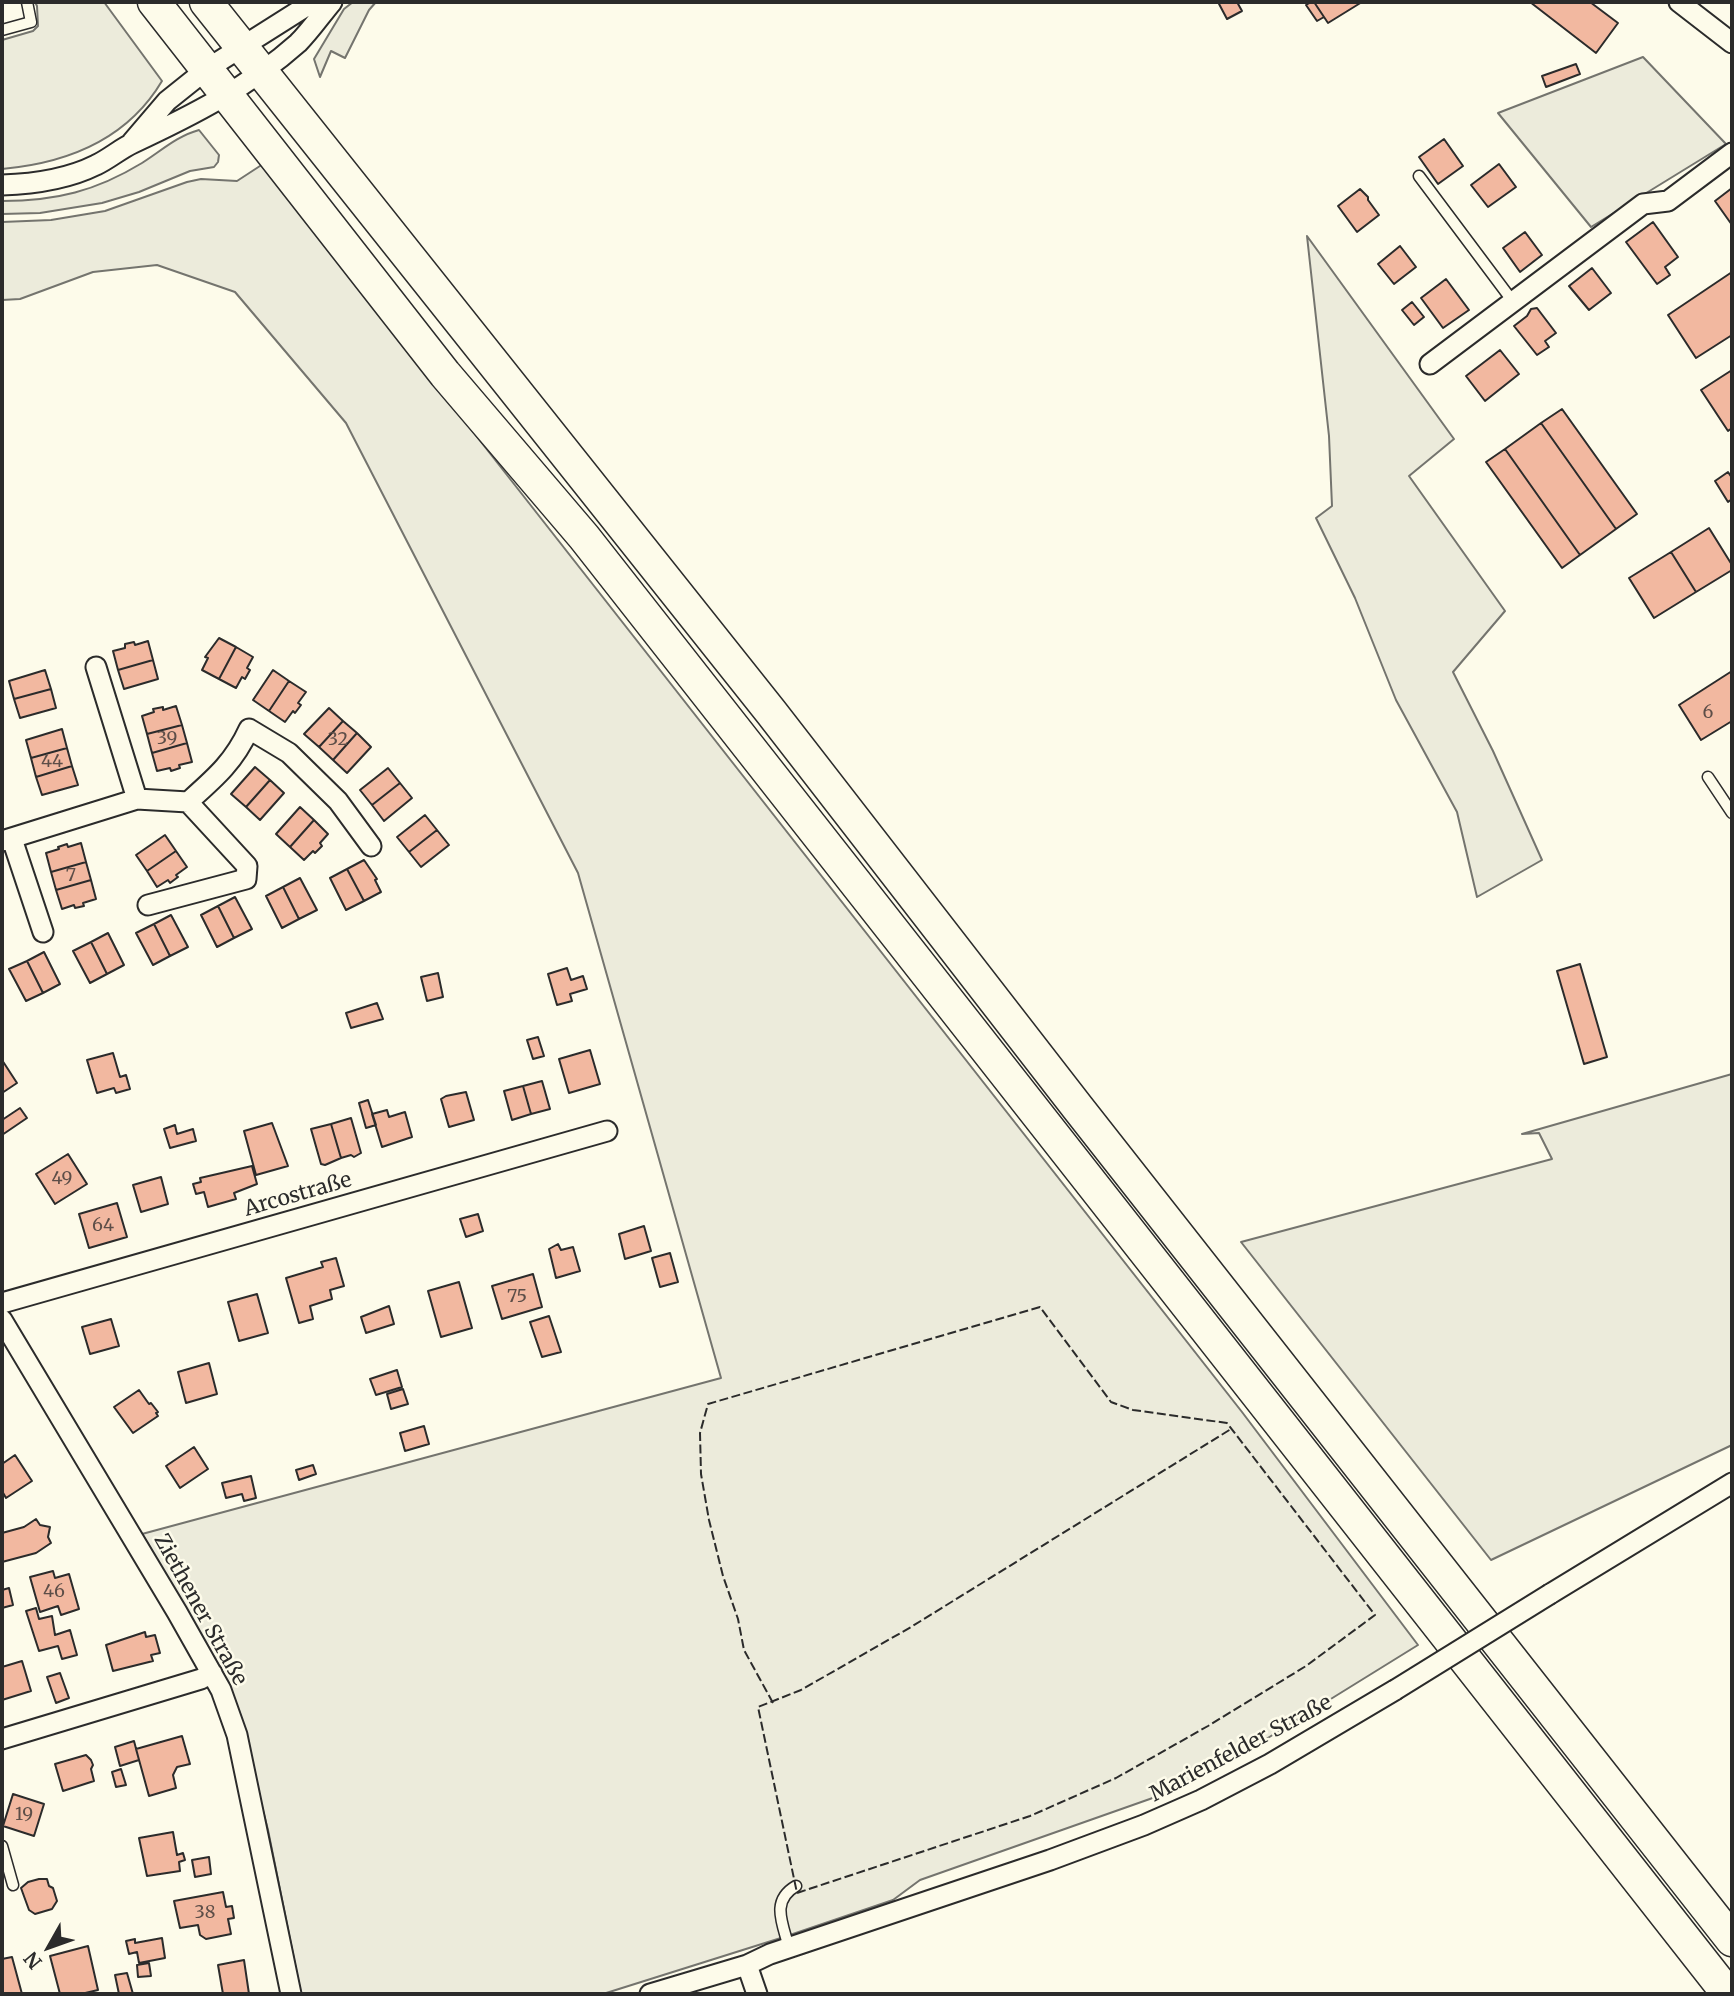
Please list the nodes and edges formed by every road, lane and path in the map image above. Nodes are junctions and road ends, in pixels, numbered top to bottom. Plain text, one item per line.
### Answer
1 (27, 2) edge
2 (154, 2) edge
3 (206, 2) edge
4 (313, 2) edge
5 (332, 2) edge
6 (1679, 2) edge
7 (2, 30) edge
8 (1732, 43) edge
9 (241, 45) junction
10 (207, 69) junction
11 (262, 71) junction
12 (227, 94) junction
13 (129, 145) junction
14 (1732, 153) edge
15 (1419, 176) dead end
16 (2, 185) edge
17 (1514, 303) junction
18 (1430, 364) dead end
19 (96, 667) dead end
20 (1709, 777) dead end
21 (136, 799) junction
22 (188, 802) junction
23 (1732, 813) edge
24 (7, 840) edge
25 (371, 846) dead end
26 (148, 905) dead end
27 (43, 932) dead end
28 (607, 1131) dead end
29 (2, 1303) edge
30 (2, 1320) edge
31 (1732, 1483) edge
32 (212, 1674) junction
33 (2, 1739) edge
34 (2, 1846) edge
35 (12, 1885) dead end
36 (796, 1886) dead end
37 (1732, 1940) edge
38 (789, 1948) junction
39 (747, 1965) junction
40 (291, 1994) edge
41 (650, 1994) edge
42 (757, 1994) edge
43 (1728, 1994) edge

1 - 7 lane
2 - 10 main road
3 - 9 main road
4 - 9 street
5 - 11 street
6 - 8 street
9 - 10 street
9 - 11 main road
10 - 12 main road
10 - 13 street
11 - 12 street
11 - 37 main road
12 - 13 street
12 - 43 main road
13 - 16 street
14 - 17 street
15 - 17 lane
17 - 18 street
19 - 21 street
20 - 23 lane
21 - 22 street
21 - 24 street
22 - 25 street
22 - 26 street
24 - 27 street
28 - 29 street, Arcostraße
30 - 32 street, Ziethener Straße
31 - 38 street, Marienfelder Straße, bridge
32 - 33 street
32 - 40 street, Ziethener Straße
34 - 35 lane
36 - 38 lane
38 - 39 street, Marienfelder Straße
39 - 41 street, Marienfelder Straße
39 - 42 street

